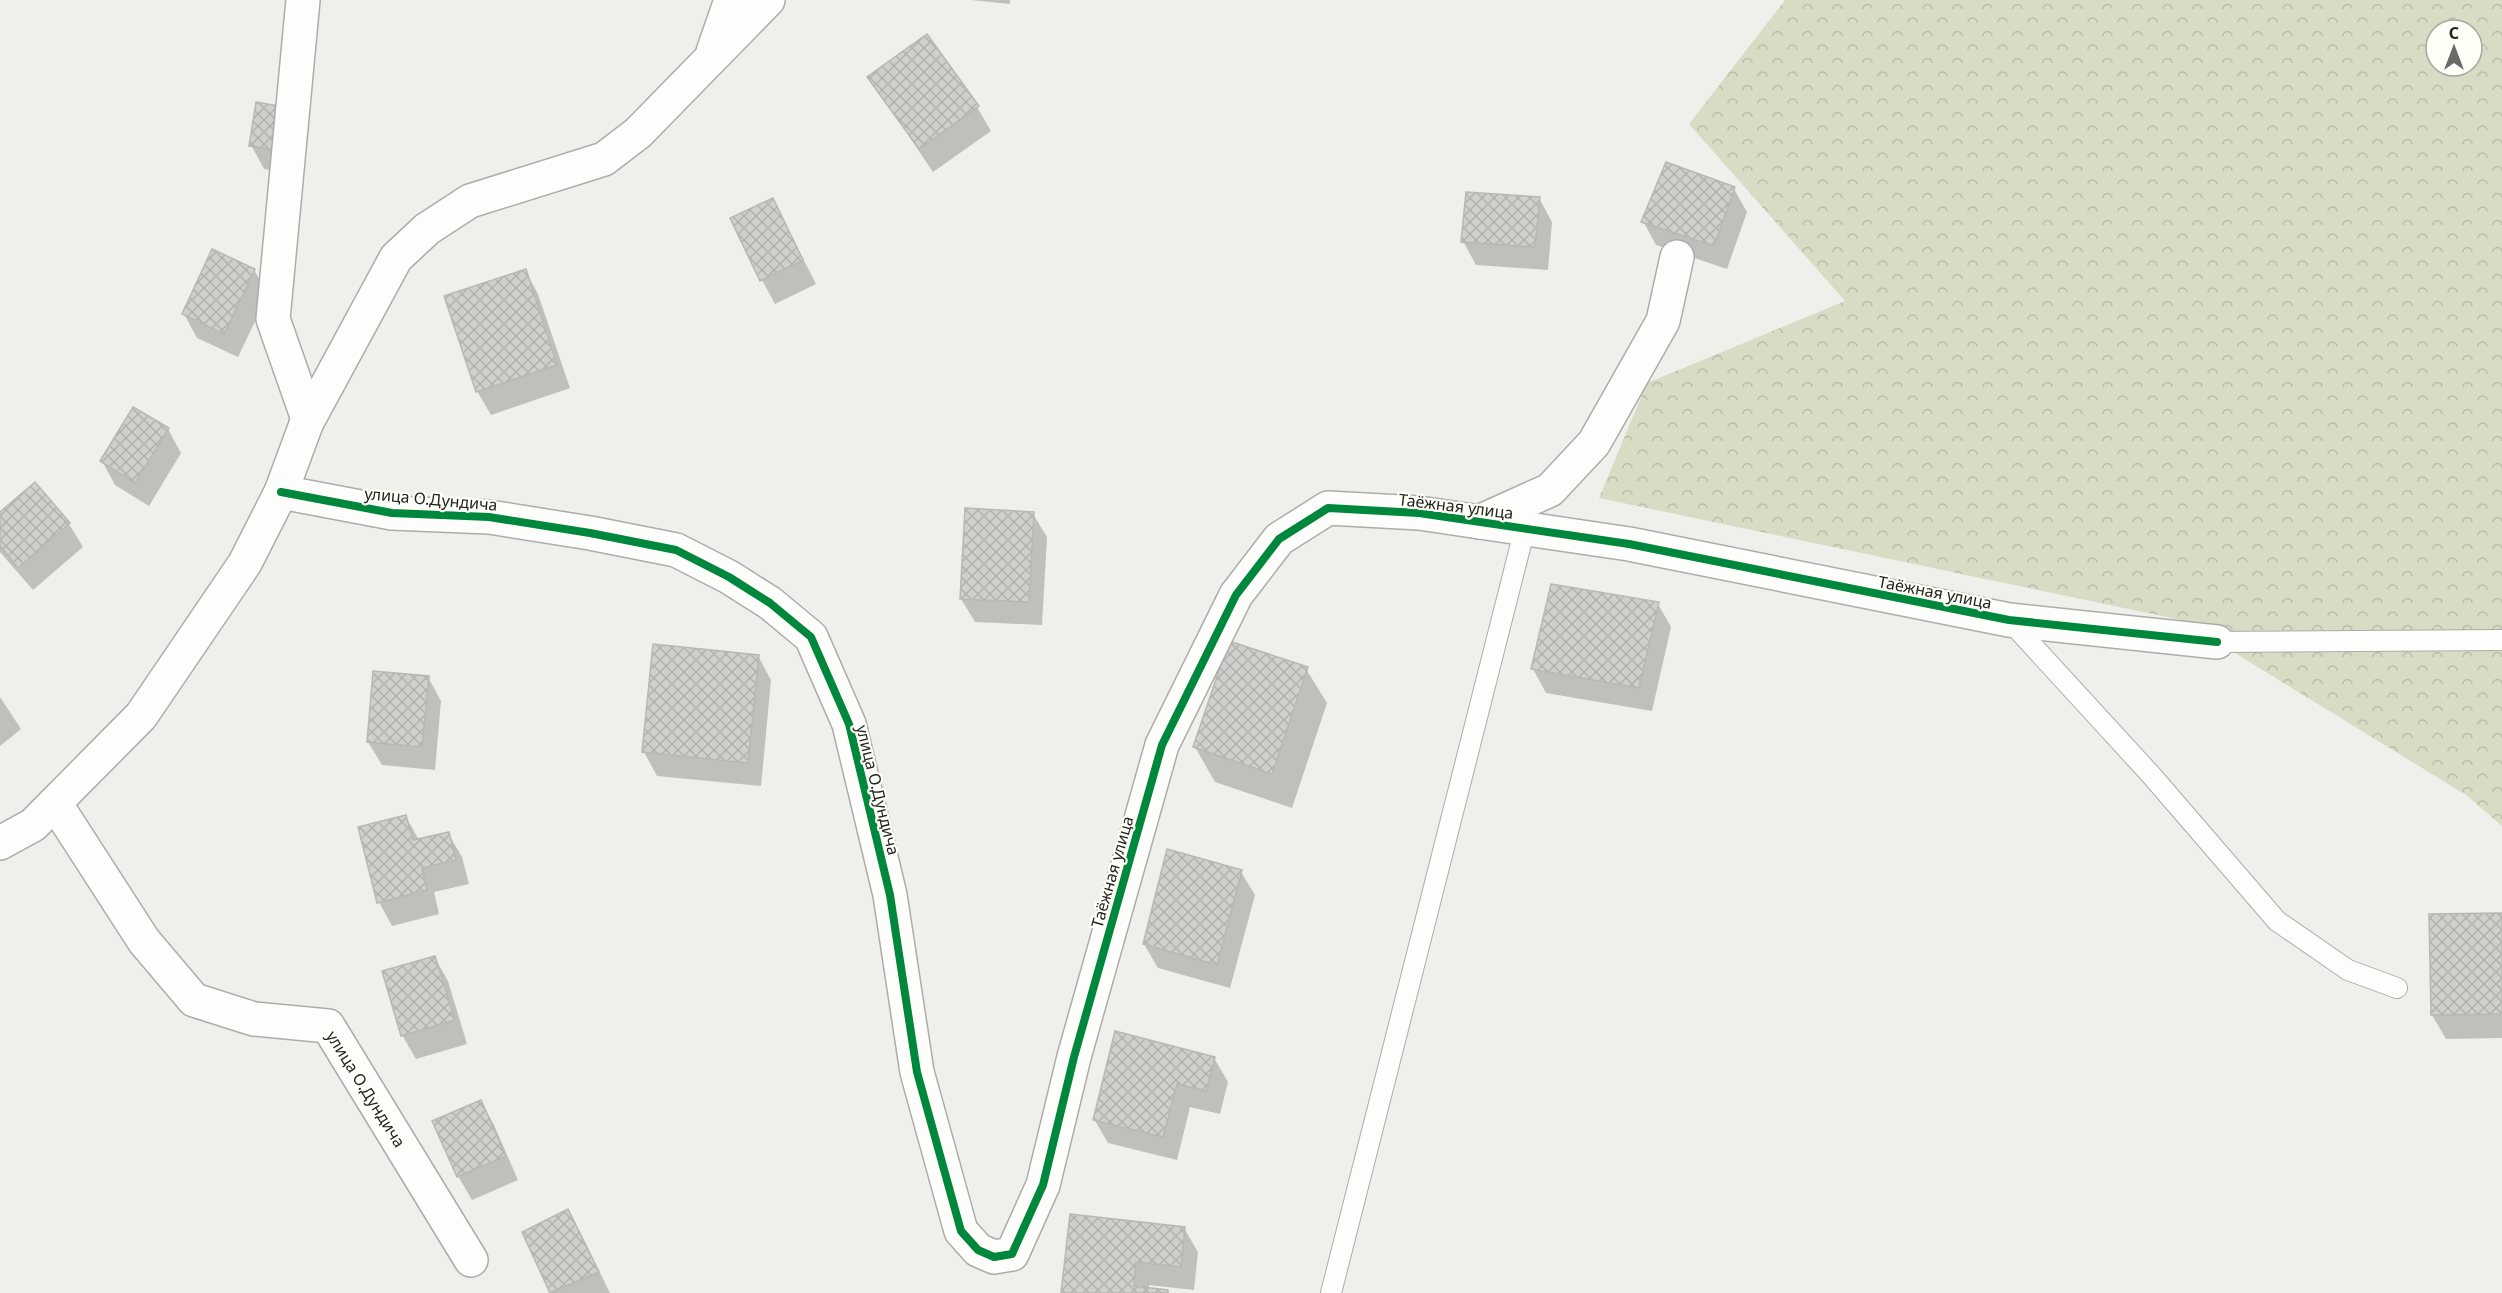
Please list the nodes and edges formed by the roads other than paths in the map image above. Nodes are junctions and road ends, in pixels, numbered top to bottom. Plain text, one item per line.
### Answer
1 (303, 0) edge
2 (731, 0) edge
3 (768, 0) edge
4 (710, 63) junction
5 (1677, 257) dead end
6 (306, 424) junction
7 (282, 492) junction
8 (1479, 522) junction
9 (1526, 528) junction
10 (2009, 620) junction
11 (2502, 640) edge
12 (2217, 642) joint
13 (55, 803) junction
14 (0, 843) edge
15 (2397, 988) dead end
16 (978, 1250) joint
17 (471, 1260) dead end
18 (1331, 1293) edge

1 - 6 street
2 - 4 street
3 - 4 street
4 - 6 street
5 - 8 street
6 - 7 street
7 - 13 street
7 - 16 street, улица О.Дундича
8 - 9 street, Таёжная улица
8 - 16 street, Таёжная улица
9 - 10 street, Таёжная улица
9 - 18 lane
10 - 12 street, Таёжная улица
10 - 15 lane
11 - 12 lane
13 - 14 street
13 - 17 street, улица О.Дундича

